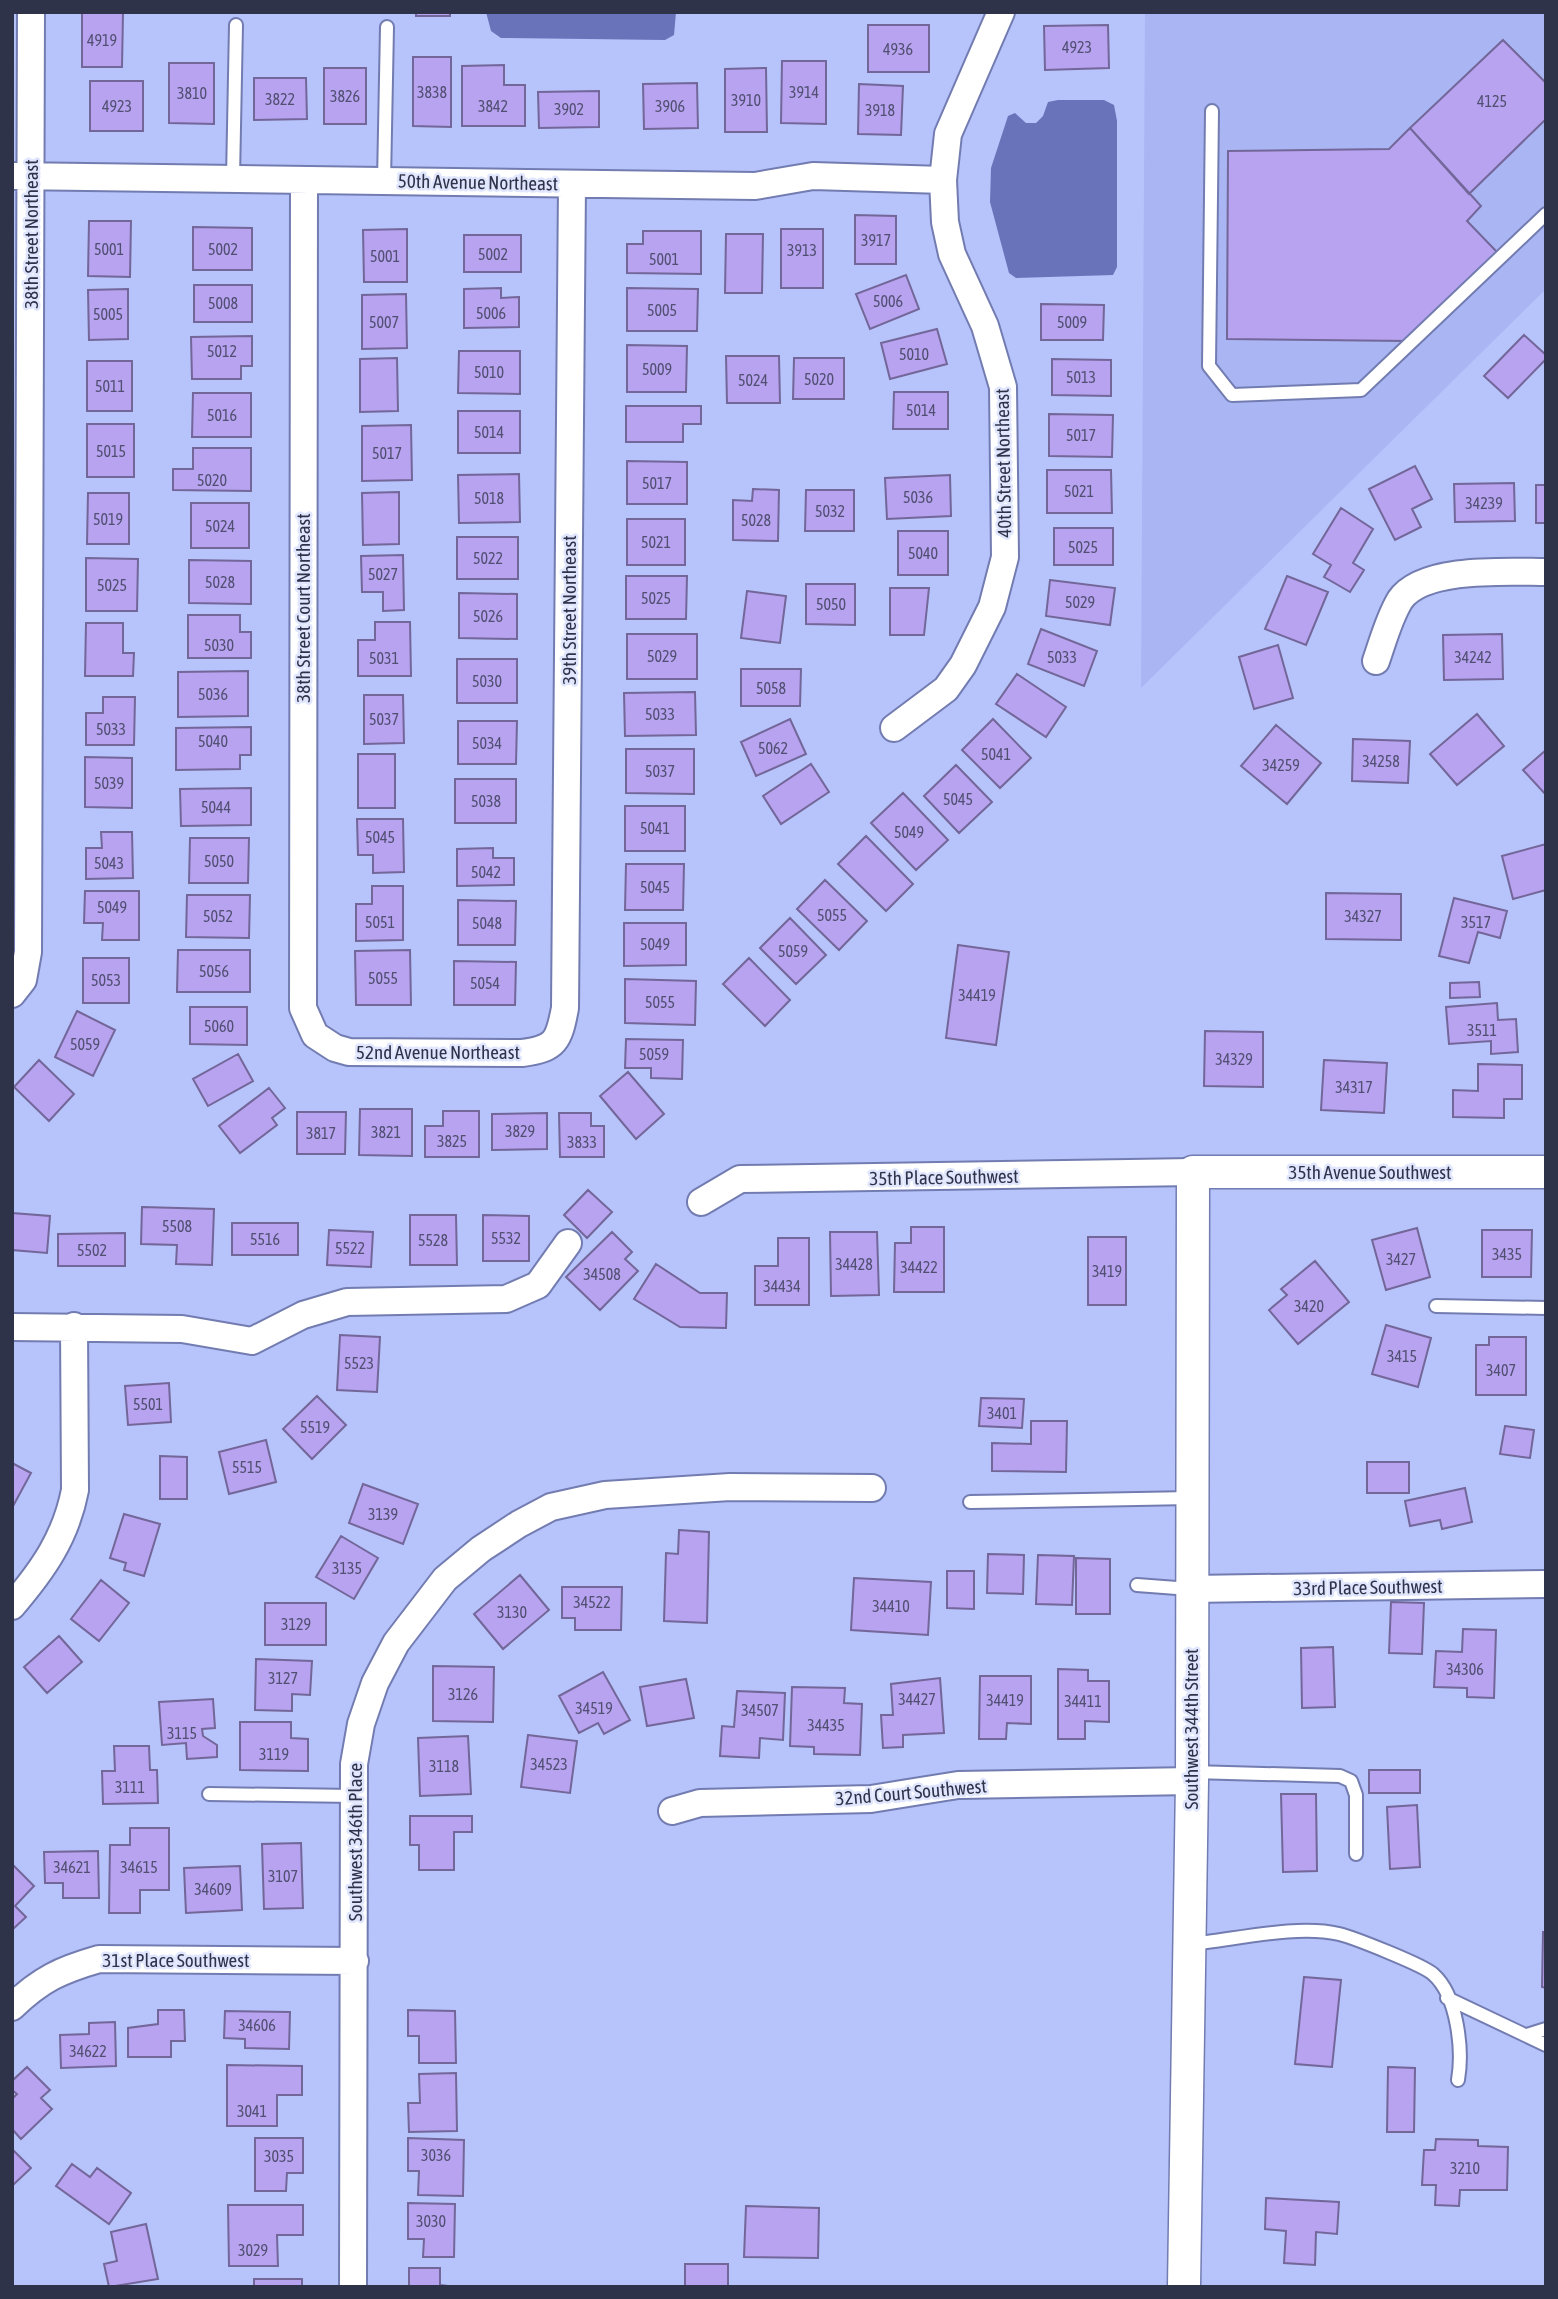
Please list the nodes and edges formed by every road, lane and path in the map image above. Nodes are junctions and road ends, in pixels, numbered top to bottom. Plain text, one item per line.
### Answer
1 (30, 12) edge
2 (1001, 12) edge
3 (236, 25) dead end
4 (387, 27) dead end
5 (1212, 111) dead end
6 (22, 176) edge
7 (233, 178) junction
8 (304, 180) junction
9 (943, 180) junction
10 (384, 181) junction
11 (572, 184) junction
12 (1546, 215) edge
13 (21, 456) edge
14 (1546, 572) edge
15 (1376, 661) dead end
16 (894, 728) dead end
17 (20, 736) edge
18 (12, 994) edge
19 (315, 1035) joint
20 (559, 1037) joint
21 (1194, 1172) junction
22 (1546, 1172) edge
23 (701, 1202) dead end
24 (568, 1243) dead end
25 (1436, 1306) dead end
26 (1546, 1308) edge
27 (74, 1326) junction
28 (12, 1327) edge
29 (872, 1488) dead end
30 (1191, 1498) junction
31 (970, 1502) dead end
32 (1546, 1584) edge
33 (1137, 1585) dead end
34 (1191, 1589) junction
35 (12, 1606) edge
36 (1192, 1776) junction
37 (209, 1794) dead end
38 (354, 1796) junction
39 (673, 1811) dead end
40 (1356, 1854) dead end
41 (1189, 1944) junction
42 (355, 1961) junction
43 (1447, 1998) junction
44 (12, 2007) edge
45 (1546, 2029) edge
46 (1527, 2035) junction
47 (1546, 2045) edge
48 (1458, 2080) dead end
49 (353, 2287) edge
50 (1184, 2287) edge

1 - 6 street, 38th Street Northeast
2 - 9 street, 40th Street Northeast
3 - 7 lane
4 - 10 lane
5 - 12 lane
6 - 7 street, 50th Avenue Northeast
6 - 13 street, 38th Street Northeast
7 - 8 street, 50th Avenue Northeast
8 - 10 street, 50th Avenue Northeast
8 - 19 street, 38th Street Court Northeast
9 - 11 street, 50th Avenue Northeast
9 - 16 street, 40th Street Northeast
10 - 11 street, 50th Avenue Northeast
11 - 20 street, 39th Street Northeast
13 - 17 street, 38th Street Northeast
14 - 15 street
17 - 18 street, 38th Street Northeast
19 - 20 street, 52nd Avenue Northeast
21 - 22 street, 35th Avenue Southwest
21 - 23 street, 35th Place Southwest
21 - 30 street, Southwest 344th Street
24 - 27 street
25 - 26 lane
27 - 28 street
27 - 35 street
29 - 38 street, Southwest 346th Place
30 - 31 lane
30 - 34 street, Southwest 344th Street
32 - 34 street, 33rd Place Southwest
33 - 34 lane
34 - 36 street, Southwest 344th Street
36 - 39 street, 32nd Court Southwest
36 - 40 lane
36 - 41 street, Southwest 344th Street
37 - 38 lane
38 - 42 street, Southwest 346th Place
41 - 43 lane
41 - 50 street, Southwest 344th Street
42 - 44 street, 31st Place Southwest
42 - 49 street, Southwest 346th Place
43 - 46 lane
43 - 48 lane
45 - 46 lane
46 - 47 lane

